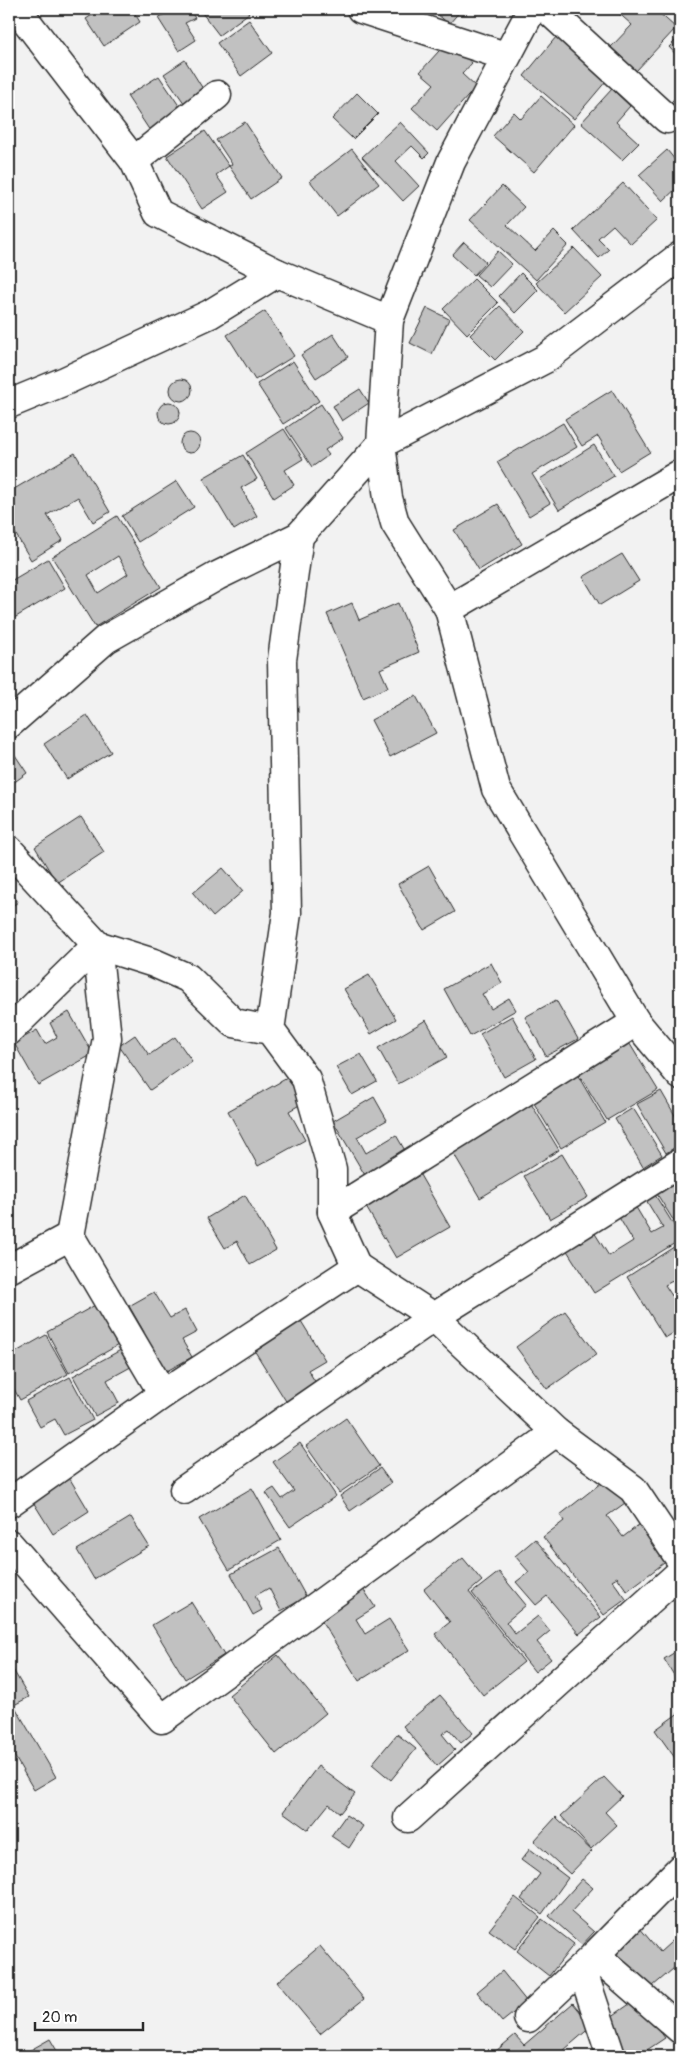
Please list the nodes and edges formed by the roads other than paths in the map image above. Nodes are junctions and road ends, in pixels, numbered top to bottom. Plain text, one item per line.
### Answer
1 (17, 9) edge
2 (361, 9) edge
3 (532, 9) edge
4 (547, 9) edge
5 (9, 18) edge
6 (505, 56) junction
7 (217, 95) dead end
8 (667, 119) dead end
9 (134, 161) junction
10 (680, 256) edge
11 (277, 272) junction
12 (389, 320) junction
13 (9, 404) edge
14 (381, 444) junction
15 (680, 474) edge
16 (299, 536) junction
17 (449, 609) junction
18 (106, 639) junction
19 (9, 698) edge
20 (9, 724) edge
21 (9, 850) edge
22 (97, 945) junction
23 (636, 1022) junction
24 (270, 1030) junction
25 (9, 1031) edge
26 (679, 1068) edge
27 (680, 1163) edge
28 (332, 1212) junction
29 (70, 1236) junction
30 (357, 1267) junction
31 (9, 1269) edge
32 (434, 1317) junction
33 (163, 1394) junction
34 (556, 1432) junction
35 (184, 1490) dead end
36 (9, 1503) edge
37 (9, 1544) edge
38 (680, 1558) edge
39 (680, 1573) edge
40 (408, 1818) dead end
41 (680, 1869) edge
42 (588, 1962) junction
43 (528, 2018) dead end
44 (680, 2029) edge
45 (611, 2056) edge

1 - 5 street
1 - 9 street
2 - 6 street
3 - 6 street
4 - 8 street
6 - 12 street
7 - 9 street
9 - 11 street
10 - 14 street
11 - 12 street
11 - 13 street
12 - 14 street
14 - 16 street
14 - 17 street
15 - 17 street
16 - 18 street
16 - 24 street
17 - 23 street
18 - 19 street
18 - 20 street
21 - 22 street
22 - 24 street
22 - 25 street
22 - 29 street
23 - 26 street
23 - 28 street
24 - 28 street
27 - 32 street
28 - 30 street
29 - 31 street
29 - 33 street
30 - 32 street
30 - 33 street
32 - 34 street
32 - 35 street
33 - 36 street
34 - 37 street
34 - 38 street
39 - 40 street
41 - 42 street
42 - 43 street
42 - 44 street
42 - 45 street

